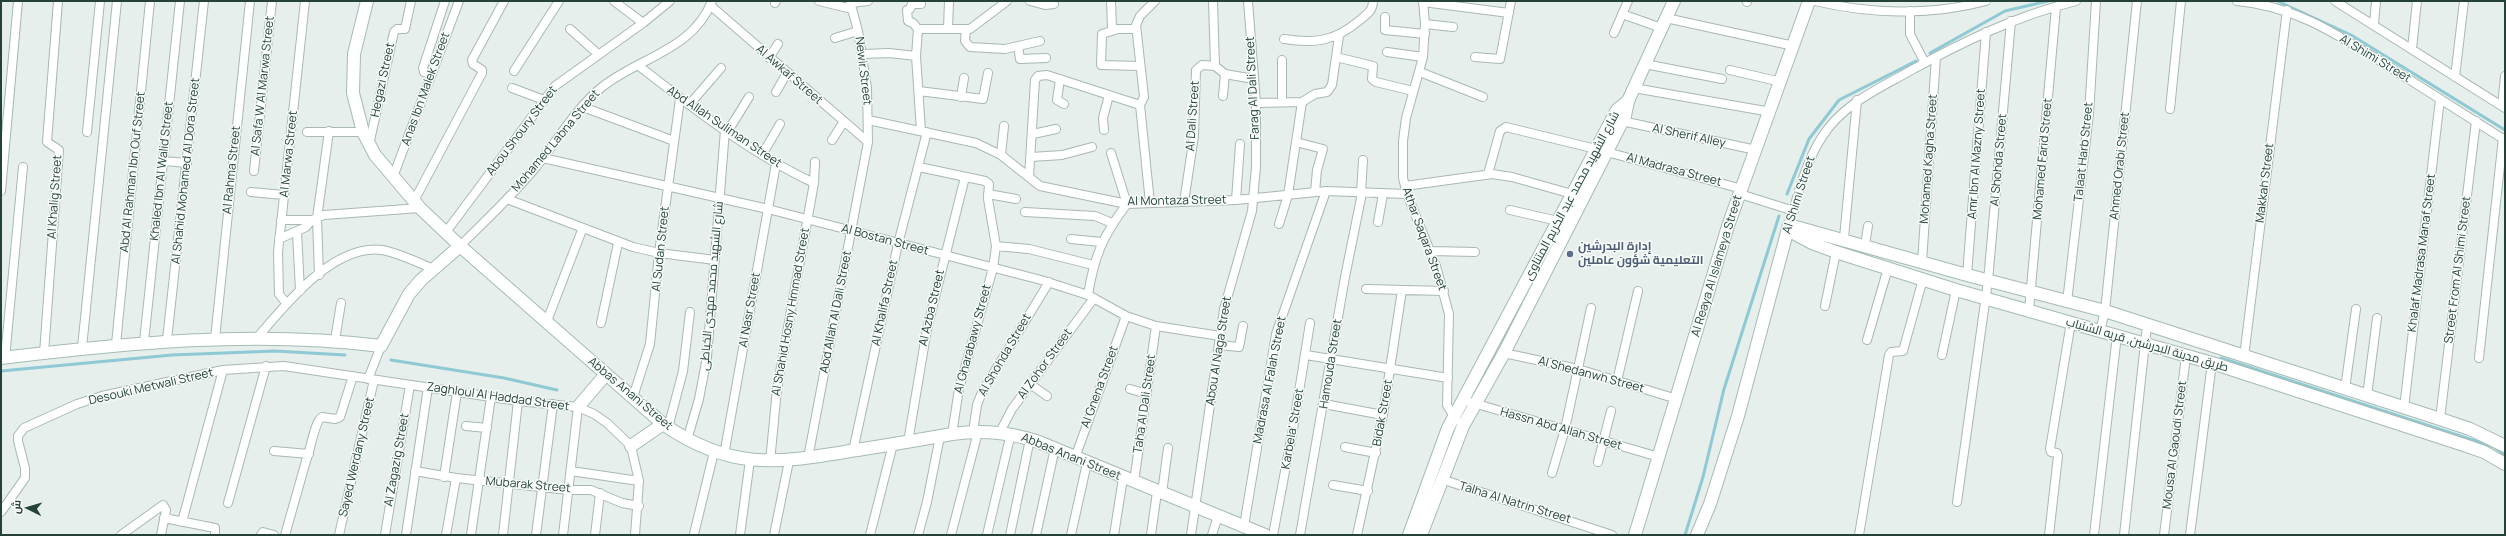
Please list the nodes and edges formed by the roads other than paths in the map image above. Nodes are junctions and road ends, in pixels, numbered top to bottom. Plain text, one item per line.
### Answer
1 (18, 1) edge
2 (58, 1) edge
3 (100, 1) edge
4 (117, 1) edge
5 (150, 1) edge
6 (180, 1) edge
7 (204, 1) edge
8 (250, 1) edge
9 (272, 1) edge
10 (305, 1) edge
11 (367, 1) edge
12 (412, 1) edge
13 (445, 1) edge
14 (459, 1) edge
15 (504, 1) edge
16 (559, 1) edge
17 (614, 1) edge
18 (670, 1) edge
19 (819, 1) edge
20 (868, 1) edge
21 (949, 1) edge
22 (1007, 1) edge
23 (1030, 1) edge
24 (1111, 1) edge
25 (1155, 1) edge
26 (1213, 1) edge
27 (1248, 1) edge
28 (1373, 1) edge
29 (1511, 1) edge
30 (1628, 1) edge
31 (1666, 1) edge
32 (1674, 1) edge
33 (1809, 1) edge
34 (1815, 1) edge
35 (1986, 1) edge
36 (2076, 1) edge
37 (2096, 1) edge
38 (2137, 1) edge
39 (2181, 1) edge
40 (2236, 1) edge
41 (2335, 1) edge
42 (2376, 1) edge
43 (2417, 1) edge
44 (2464, 1) edge
45 (1423, 2) edge
46 (711, 3) edge
47 (851, 4) edge
48 (921, 4) dead end
49 (1054, 4) dead end
50 (2056, 7) junction
51 (2287, 10) junction
52 (1910, 11) junction
53 (1509, 13) junction
54 (1622, 14) junction
55 (1385, 17) dead end
56 (1666, 18) junction
57 (2011, 21) junction
58 (643, 23) junction
59 (1425, 24) junction
60 (2374, 24) junction
61 (1656, 26) junction
62 (1453, 27) dead end
63 (920, 28) junction
64 (570, 29) dead end
65 (948, 29) junction
66 (966, 29) junction
67 (1136, 29) junction
68 (1115, 30) junction
69 (858, 31) junction
70 (1986, 32) junction
71 (1614, 33) dead end
72 (1425, 34) junction
73 (1339, 36) junction
74 (835, 38) dead end
75 (1284, 39) dead end
76 (1040, 41) dead end
77 (778, 44) dead end
78 (1018, 46) junction
79 (1794, 46) junction
80 (2412, 49) junction
81 (1387, 52) dead end
82 (598, 54) junction
83 (863, 54) junction
84 (916, 56) junction
85 (1336, 57) junction
86 (1423, 57) junction
87 (1475, 57) dead end
88 (1936, 57) junction
89 (769, 58) junction
90 (1046, 58) dead end
91 (1282, 60) dead end
92 (1925, 63) junction
93 (1645, 64) junction
94 (639, 66) junction
95 (1140, 66) junction
96 (1215, 66) junction
97 (720, 68) dead end
98 (1730, 70) dead end
99 (514, 71) dead end
100 (1420, 72) junction
101 (787, 73) junction
102 (988, 73) dead end
103 (432, 74) junction
104 (1225, 74) junction
105 (2505, 76) edge
106 (2455, 77) junction
107 (964, 78) dead end
108 (1060, 79) junction
109 (1254, 79) junction
110 (1722, 79) dead end
111 (1781, 82) junction
112 (512, 88) dead end
113 (1634, 88) junction
114 (919, 91) junction
115 (1413, 91) junction
116 (776, 92) dead end
117 (1109, 95) junction
118 (1223, 96) dead end
119 (749, 97) dead end
120 (961, 97) junction
121 (1483, 97) dead end
122 (680, 99) junction
123 (2440, 99) junction
124 (544, 100) junction
125 (1857, 100) junction
126 (1282, 101) junction
127 (1628, 101) junction
128 (1302, 102) junction
129 (1256, 103) junction
130 (1064, 104) dead end
131 (689, 105) junction
132 (1140, 105) junction
133 (583, 107) junction
134 (2503, 107) edge
135 (2170, 109) dead end
136 (1771, 112) junction
137 (868, 120) junction
138 (1622, 121) junction
139 (2476, 122) junction
140 (843, 123) junction
141 (780, 124) dead end
142 (1004, 126) dead end
143 (1056, 129) dead end
144 (1104, 130) dead end
145 (329, 131) junction
146 (727, 131) junction
147 (924, 131) junction
148 (87, 132) dead end
149 (307, 132) dead end
150 (363, 132) junction
151 (1033, 134) junction
152 (2504, 139) edge
153 (832, 140) dead end
154 (674, 141) junction
155 (868, 142) junction
156 (1296, 142) junction
157 (1240, 144) dead end
158 (369, 145) junction
159 (1092, 147) dead end
160 (1756, 150) junction
161 (1602, 151) junction
162 (1111, 153) dead end
163 (762, 155) junction
164 (1000, 155) junction
165 (1031, 156) junction
166 (543, 158) junction
167 (1363, 160) dead end
168 (164, 161) junction
169 (815, 162) dead end
170 (187, 163) junction
171 (776, 164) junction
172 (23, 167) dead end
173 (919, 167) junction
174 (254, 171) dead end
175 (1488, 174) junction
176 (393, 177) junction
177 (965, 177) junction
178 (1029, 177) junction
179 (814, 182) junction
180 (667, 187) junction
181 (1406, 190) junction
182 (1, 191) edge
183 (1326, 191) junction
184 (1741, 191) junction
185 (251, 192) dead end
186 (1315, 192) junction
187 (1362, 193) junction
188 (988, 194) junction
189 (1383, 194) junction
190 (1572, 194) junction
191 (284, 195) junction
192 (1288, 195) junction
193 (720, 198) junction
194 (507, 199) junction
195 (1016, 199) dead end
196 (1254, 199) junction
197 (1236, 200) junction
198 (1184, 202) junction
199 (1150, 203) junction
200 (1127, 204) junction
201 (417, 205) junction
202 (768, 209) junction
203 (1510, 210) dead end
204 (1794, 211) junction
205 (1025, 212) dead end
206 (315, 219) junction
207 (281, 220) junction
208 (807, 220) junction
209 (1558, 221) junction
210 (1378, 222) dead end
211 (1112, 223) junction
212 (1280, 224) dead end
213 (1868, 226) dead end
214 (1789, 227) junction
215 (582, 230) junction
216 (851, 231) junction
217 (297, 232) junction
218 (446, 232) junction
219 (1844, 238) junction
220 (279, 239) junction
221 (1071, 239) dead end
222 (1101, 242) junction
223 (618, 243) junction
224 (898, 244) junction
225 (1865, 245) junction
226 (460, 246) junction
227 (996, 246) junction
228 (1431, 251) junction
229 (1475, 252) dead end
230 (1836, 252) junction
231 (659, 254) junction
232 (944, 256) junction
233 (715, 260) junction
234 (1922, 262) junction
235 (1093, 265) junction
236 (993, 268) junction
237 (1888, 268) junction
238 (434, 269) junction
239 (318, 275) junction
240 (1967, 275) junction
241 (1923, 279) junction
242 (1988, 281) junction
243 (1049, 282) junction
244 (1366, 289) dead end
245 (1402, 290) junction
246 (1956, 290) junction
247 (300, 291) junction
248 (1444, 291) junction
249 (1638, 291) dead end
250 (2032, 293) junction
251 (1091, 297) junction
252 (1986, 298) junction
253 (2067, 302) junction
254 (341, 303) dead end
255 (287, 304) junction
256 (1825, 306) dead end
257 (1591, 308) dead end
258 (2356, 309) dead end
259 (2029, 310) junction
260 (2105, 311) junction
261 (690, 312) dead end
262 (1126, 316) junction
263 (2377, 318) dead end
264 (547, 321) junction
265 (2071, 322) junction
266 (601, 323) dead end
267 (1310, 323) dead end
268 (2147, 325) junction
269 (1156, 326) junction
270 (1243, 326) dead end
271 (2100, 331) junction
272 (2117, 335) junction
273 (1220, 336) junction
274 (257, 338) junction
275 (215, 339) junction
276 (167, 340) junction
277 (335, 340) junction
278 (1867, 340) dead end
279 (144, 342) junction
280 (116, 344) junction
281 (2145, 344) junction
282 (1219, 345) junction
283 (381, 346) junction
284 (82, 348) junction
285 (44, 353) junction
286 (1504, 353) junction
287 (1306, 355) junction
288 (1942, 355) dead end
289 (2186, 356) junction
290 (2244, 357) junction
291 (3, 358) edge
292 (2479, 358) dead end
293 (1332, 359) junction
294 (2212, 363) junction
295 (266, 366) junction
296 (1390, 368) junction
297 (1578, 369) junction
298 (223, 370) junction
299 (606, 374) junction
300 (353, 376) junction
301 (1448, 378) junction
302 (371, 379) junction
303 (1617, 381) junction
304 (1030, 384) junction
305 (410, 385) junction
306 (428, 387) junction
307 (1130, 388) dead end
308 (2345, 389) junction
309 (456, 392) junction
310 (1147, 394) junction
311 (1047, 396) dead end
312 (2367, 396) junction
313 (491, 397) junction
314 (632, 397) junction
315 (1676, 399) junction
316 (1463, 400) junction
317 (518, 401) junction
318 (552, 404) junction
319 (1324, 404) junction
320 (1475, 404) junction
321 (578, 407) junction
322 (2404, 408) junction
323 (1611, 411) dead end
324 (1383, 415) junction
325 (1453, 417) junction
326 (2440, 419) junction
327 (466, 426) dead end
328 (666, 426) junction
329 (1463, 426) junction
330 (487, 428) junction
331 (1565, 429) junction
332 (975, 432) junction
333 (1005, 433) junction
334 (952, 434) junction
335 (940, 436) junction
336 (1030, 439) junction
337 (687, 440) junction
338 (1603, 441) junction
339 (908, 442) junction
340 (893, 444) junction
341 (631, 446) junction
342 (2505, 446) edge
343 (1345, 447) dead end
344 (1055, 448) junction
345 (1168, 448) dead end
346 (274, 451) dead end
347 (853, 451) junction
348 (1376, 452) junction
349 (719, 453) junction
350 (309, 454) junction
351 (808, 458) junction
352 (1075, 458) junction
353 (1659, 458) junction
354 (750, 460) junction
355 (789, 461) junction
356 (770, 462) junction
357 (1598, 462) dead end
358 (1087, 463) junction
359 (2505, 464) edge
360 (415, 471) junction
361 (571, 471) junction
362 (1552, 472) dead end
363 (444, 477) junction
364 (456, 478) junction
365 (1441, 479) junction
366 (1129, 480) junction
367 (480, 481) junction
368 (639, 481) junction
369 (509, 483) junction
370 (1333, 485) dead end
371 (541, 487) junction
372 (569, 490) junction
373 (1159, 492) junction
374 (1368, 492) junction
375 (600, 493) junction
376 (1957, 502) dead end
377 (228, 503) dead end
378 (639, 506) junction
379 (1196, 507) junction
380 (1, 512) edge
381 (1218, 516) junction
382 (164, 518) junction
383 (182, 522) junction
384 (1244, 526) junction
385 (216, 532) edge
386 (694, 534) dead end
387 (121, 535) edge
388 (161, 535) edge
389 (261, 535) edge
390 (274, 535) edge
391 (285, 535) edge
392 (339, 535) edge
393 (385, 535) edge
394 (406, 535) edge
395 (446, 535) edge
396 (471, 535) edge
397 (502, 535) edge
398 (536, 535) edge
399 (563, 535) edge
400 (595, 535) edge
401 (636, 535) edge
402 (740, 535) edge
403 (774, 535) edge
404 (870, 535) edge
405 (918, 535) edge
406 (951, 535) edge
407 (987, 535) edge
408 (1010, 535) edge
409 (1036, 535) edge
410 (1071, 535) edge
411 (1114, 535) edge
412 (1151, 535) edge
413 (1191, 535) edge
414 (1212, 535) edge
415 (1265, 535) edge
416 (1273, 535) edge
417 (1300, 535) edge
418 (1357, 535) edge
419 (1409, 535) edge
420 (1421, 535) edge
421 (1612, 535) edge
422 (1635, 535) edge
423 (1697, 535) edge
424 (1859, 535) edge
425 (2049, 535) edge
426 (2094, 535) edge
427 (2124, 535) edge
428 (2164, 535) edge
429 (2190, 535) edge

1 - 182 street
2 - 285 street, Al Khalig Street
3 - 148 street
4 - 284 street
5 - 280 street, Abd Al Rahman Ibn Ouf Street
6 - 168 street, Khaled Ibn Al Walid Street
7 - 170 street, Al Shahid Mohamed Al Dora Street
8 - 275 street, Al Rahma Street
9 - 174 street, Al Safa W Al Marwa Street
10 - 191 street, Al Marwa Street
11 - 150 street, Abbas Anani Street
12 - 158 street, Hegazi Street
13 - 103 street
14 - 103 street, Anas Ibn Malek Street
15 - 201 street
16 - 99 street
17 - 58 street
18 - 58 street, Abou Shoury Street
19 - 47 street
20 - 47 street
21 - 65 street
22 - 66 street
23 - 49 street
24 - 68 street
25 - 67 street
26 - 96 street
27 - 109 street, Farag Al Dali Street
28 - 73 street
29 - 53 street
30 - 54 street
31 - 61 street
32 - 56 street
33 - 79 street, Al Reaya Al Islameya Street
34 - 52 street
35 - 52 street
36 - 50 street, Al Shimi Street
37 - 253 street, Talaat Harb Street
38 - 260 street, Ahmed Orabi Street
39 - 135 street
40 - 51 street, Al Shimi Street
41 - 60 street
42 - 60 street
43 - 80 street
44 - 106 street
45 - 53 street
45 - 59 street, Athar Saqara Street
46 - 89 street, Al Awkaf Street
46 - 94 street, Mohamed Labna Street
47 - 69 street, Newir Street
48 - 63 street
50 - 57 street, Al Shimi Street
50 - 250 street, Mohamed Farid Street
51 - 123 street, Al Shimi Street
51 - 290 street, Makkah Street
52 - 92 street
53 - 87 street
54 - 61 street
54 - 71 street
55 - 72 street
56 - 79 street
56 - 93 street
57 - 70 street, Al Shimi Street
57 - 242 street, Al Shohda Street
58 - 82 street, Abou Shoury Street
59 - 62 street
59 - 72 street, Athar Saqara Street
60 - 80 street
61 - 93 street
63 - 65 street
63 - 84 street, Al Khalifa Street
64 - 82 street
65 - 66 street
66 - 78 street
67 - 68 street
67 - 95 street
68 - 95 street
69 - 74 street
69 - 83 street, Newir Street
70 - 88 street, Al Shimi Street
70 - 240 street, Amr Ibn Al Mazny Street
72 - 86 street, Athar Saqara Street
73 - 75 street
73 - 85 street
76 - 78 street
77 - 89 street
78 - 90 street
79 - 111 street, Al Reaya Al Islameya Street
80 - 106 street
81 - 86 street
82 - 124 street, Abou Shoury Street
83 - 84 street
83 - 137 street, Newir Street
84 - 114 street, Al Khalifa Street
85 - 115 street
85 - 128 street
86 - 100 street, Athar Saqara Street
88 - 92 street, Al Shimi Street
88 - 234 street, Mohamed Kagha Street
89 - 101 street, Al Awkaf Street
91 - 126 street
92 - 125 street, Al Shimi Street
93 - 110 street
93 - 113 street
94 - 122 street, Abd Allah Suliman Street
94 - 133 street, Mohamed Labna Street
95 - 132 street
96 - 104 street
96 - 198 street, Al Dali Street
97 - 131 street
98 - 111 street
100 - 115 street, Athar Saqara Street
100 - 121 street
101 - 116 street
101 - 140 street, Al Awkaf Street
102 - 120 street
103 - 176 street, Anas Ibn Malek Street
104 - 109 street
104 - 118 street
105 - 134 street
106 - 134 street
107 - 120 street
108 - 117 street
108 - 130 street
108 - 151 street
109 - 129 street, Farag Al Dali Street
111 - 136 street, Al Reaya Al Islameya Street
112 - 124 street
113 - 127 street
113 - 136 street
114 - 120 street
114 - 147 street, Al Khalifa Street
115 - 181 street, Athar Saqara Street
117 - 132 street
117 - 144 street
119 - 146 street
122 - 131 street, Abd Allah Suliman Street
122 - 154 street, Al Sudan Street
123 - 139 street, Al Shimi Street
123 - 322 street, Khalaf Madrasa Manaf Street
124 - 218 street, Abou Shoury Street
125 - 204 street, Al Shimi Street
125 - 219 street
126 - 128 street
126 - 129 street
127 - 138 street, شارع الشهيد محمد عبد الكريم المتناوى
127 - 161 street, شارع الشهيد محمد عبد الكريم المتناوى
128 - 156 street
129 - 196 street, Farag Al Dali Street
131 - 146 street, Abd Allah Suliman Street
132 - 199 street
133 - 154 street
133 - 166 street, Mohamed Labna Street
136 - 160 street, Al Reaya Al Islameya Street
137 - 147 street, Al Montaza Street
137 - 155 street, Newir Street
138 - 160 street, Al Sherif Alley
138 - 161 street, شارع الشهيد محمد عبد الكريم المتناوى
139 - 152 street, Al Shimi Street
139 - 326 street, Street From Al Shimi Street
140 - 153 street
140 - 155 street, Al Awkaf Street
141 - 163 street
142 - 164 street
143 - 151 street
145 - 149 street
145 - 150 street
145 - 206 street
146 - 163 street, Abd Allah Suliman Street
146 - 193 street, شارع الشهيد محمد مهدى الخياطى
147 - 164 street, Al Montaza Street
147 - 173 street, Al Khalifa Street
150 - 158 street, Abbas Anani Street
151 - 165 street
152 - 292 street
154 - 180 street, Al Sudan Street
155 - 216 street, Abd Allah Al Dali Street
156 - 186 street
156 - 192 street
157 - 197 street
158 - 176 street, Abbas Anani Street
159 - 165 street
160 - 184 street, Al Reaya Al Islameya Street
161 - 175 street, Al Madrasa Street
161 - 184 street, Al Madrasa Street
161 - 190 street, شارع الشهيد محمد عبد الكريم المتناوى
161 - 286 street, شارع الشهيد محمد عبد الكريم المتناوى
162 - 200 street
163 - 171 street, Abd Allah Suliman Street
164 - 178 street, Al Montaza Street
165 - 178 street
166 - 180 street, Al Bostan Street
166 - 194 street, Mohamed Labna Street
167 - 187 street, Hamouda Street
168 - 170 street
168 - 279 street, Khaled Ibn Al Walid Street
169 - 179 street, Al Shahid Hosny Hmmad Street
170 - 276 street, Al Shahid Mohamed Al Dora Street
171 - 179 street, Abd Allah Suliman Street
171 - 202 street, Al Nasr Street
172 - 291 street
173 - 177 street
173 - 224 street, Al Khalifa Street
175 - 181 street, Al Montaza Street
175 - 190 street, Al Montaza Street
176 - 201 street, Abbas Anani Street
177 - 188 street
177 - 232 street, Al Azba Street
178 - 200 street, Al Montaza Street
179 - 208 street, Al Shahid Hosny Hmmad Street
180 - 193 street, Al Bostan Street
180 - 231 street, Al Sudan Street
181 - 189 street, Al Montaza Street
181 - 228 street, Athar Saqara Street
183 - 186 street, Al Montaza Street
183 - 187 street, Al Montaza Street
183 - 384 street, Madrasa Al Falah Street
184 - 204 street, Al Madrasa Street
184 - 315 street, Al Reaya Al Islameya Street
185 - 191 street
186 - 192 street, Al Montaza Street
187 - 189 street, Al Montaza Street
187 - 293 street, Hamouda Street
188 - 195 street
188 - 227 street, Al Gharabawy Street
189 - 210 street
190 - 209 street, شارع الشهيد محمد عبد الكريم المتناوى
191 - 207 street, Al Marwa Street
192 - 196 street, Al Montaza Street
192 - 212 street
193 - 202 street, Al Bostan Street
193 - 233 street, شارع الشهيد محمد مهدى الخياطى
194 - 215 street
194 - 226 street, Mohamed Labna Street
196 - 197 street, Al Montaza Street
196 - 273 street, Abou Al Naga Street
197 - 198 street, Al Montaza Street
198 - 199 street, Al Montaza Street
199 - 200 street, Al Montaza Street
200 - 211 street
201 - 206 street
201 - 218 street, Abbas Anani Street
202 - 208 street, Al Bostan Street
202 - 349 street, Al Nasr Street
203 - 209 street
204 - 214 street, Al Shimi Street
205 - 211 street
206 - 207 street
206 - 217 street
206 - 239 street
207 - 220 street, Al Marwa Street
208 - 216 street, Al Bostan Street
208 - 356 street, Al Shahid Hosny Hmmad Street
209 - 316 street, شارع الشهيد محمد عبد الكريم المتناوى
211 - 222 street
213 - 225 street
214 - 219 street, طريق مدينة البدرشين, قريه الشنباب
214 - 230 street, طريق مدينة البدرشين, قريه الشنباب
214 - 423 street, Al Shimi Street
215 - 223 street
215 - 264 street
216 - 224 street, Al Bostan Street
216 - 351 street, Abd Allah Al Dali Street
217 - 220 street
217 - 247 street
218 - 226 street, Abbas Anani Street
219 - 225 street, طريق مدينة البدرشين, قريه الشنباب
220 - 255 street, Al Marwa Street
221 - 222 street
222 - 235 street
223 - 231 street
223 - 266 street
224 - 232 street, Al Bostan Street
224 - 347 street, Al Khalifa Street
225 - 234 street, طريق مدينة البدرشين, قريه الشنباب
226 - 238 street
226 - 264 street, Abbas Anani Street
227 - 235 street
227 - 236 street, Al Gharabawy Street
228 - 229 street
228 - 248 street, Athar Saqara Street
230 - 237 street, طريق مدينة البدرشين, قريه الشنباب
230 - 256 street
231 - 233 street
231 - 314 street, Al Sudan Street
232 - 236 street, Al Bostan Street
232 - 339 street, Al Azba Street
233 - 337 street, شارع الشهيد محمد مهدى الخياطى
234 - 240 street, طريق مدينة البدرشين, قريه الشنباب
235 - 251 street
236 - 243 street, Al Bostan Street
236 - 334 street, Al Gharabawy Street
237 - 241 street, طريق مدينة البدرشين, قريه الشنباب
237 - 278 street
238 - 239 street
238 - 283 street
239 - 247 street
240 - 242 street, طريق مدينة البدرشين, قريه الشنباب
241 - 246 street, طريق مدينة البدرشين, قريه الشنباب
241 - 424 street
242 - 250 street, طريق مدينة البدرشين, قريه الشنباب
242 - 252 street, Al Shohda Street
243 - 251 street, Al Bostan Street
243 - 332 street, Al Shohda Street
244 - 245 street
245 - 248 street
245 - 296 street, Bidak Street
246 - 252 street, طريق مدينة البدرشين, قريه الشنباب
246 - 288 street
247 - 255 street
248 - 301 street, Athar Saqara Street
249 - 303 street
250 - 253 street, طريق مدينة البدرشين, قريه الشنباب
250 - 259 street, Mohamed Farid Street
251 - 262 street, Al Bostan Street
251 - 304 street, Al Zohor Street
252 - 259 street, طريق مدينة البدرشين, قريه الشنباب
252 - 376 street, Al Shohda Street
253 - 260 street, طريق مدينة البدرشين, قريه الشنباب
254 - 277 street
255 - 274 street
257 - 297 street
258 - 308 street
259 - 265 street, طريق مدينة البدرشين, قريه الشنباب
260 - 268 street, طريق مدينة البدرشين, قريه الشنباب
260 - 271 street, Ahmed Orabi Street
261 - 328 street
262 - 269 street, Al Bostan Street
262 - 352 street, Al Gnena Street
263 - 312 street
264 - 299 street, Abbas Anani Street
265 - 271 street, طريق مدينة البدرشين, قريه الشنباب
265 - 425 street
267 - 287 street, Karbela' Street
268 - 281 street
268 - 290 street, طريق مدينة البدرشين, قريه الشنباب
269 - 273 street, Al Bostan Street
269 - 310 street, Taha Al Dali Street
270 - 282 street
271 - 272 street, طريق مدينة البدرشين, قريه الشنباب
272 - 281 street, طريق مدينة البدرشين, قريه الشنباب
272 - 426 street
273 - 282 street, Abou Al Naga Street
274 - 275 street
274 - 277 street
275 - 276 street
276 - 279 street
277 - 283 street
279 - 280 street
280 - 284 street
281 - 289 street, طريق مدينة البدرشين, قريه الشنباب
281 - 427 street
282 - 379 street, Abou Al Naga Street
283 - 302 street, Sayed Werdany Street
284 - 285 street
285 - 291 street
286 - 297 street, Al Shedanwh Street
286 - 320 street, شارع الشهيد محمد عبد الكريم المتناوى
287 - 293 street
287 - 416 street, Karbela' Street
289 - 294 street, طريق مدينة البدرشين, قريه الشنباب
289 - 428 street, Mousa Al Gaoudi Street
290 - 308 street, طريق مدينة البدرشين, قريه الشنباب
293 - 296 street
293 - 319 street, Hamouda Street
294 - 359 street, طريق مدينة البدرشين, قريه الشنباب
294 - 429 street
295 - 298 street, Desouki Metwali Street
295 - 300 street, Desouki Metwali Street
295 - 377 street
296 - 301 street
296 - 324 street, Bidak Street
297 - 303 street, Al Shedanwh Street
297 - 331 street
298 - 380 street, Desouki Metwali Street
298 - 383 street
299 - 314 street, Abbas Anani Street
299 - 321 street
300 - 302 street, Zaghloul Al Haddad Street
300 - 350 street
301 - 325 street, Athar Saqara Street
302 - 305 street, Zaghloul Al Haddad Street
302 - 392 street, Sayed Werdany Street
303 - 315 street, Al Shedanwh Street
304 - 311 street
304 - 333 street, Al Zohor Street
305 - 306 street, Zaghloul Al Haddad Street
305 - 393 street, Al Zagazig Street
306 - 309 street, Zaghloul Al Haddad Street
306 - 360 street
307 - 310 street
308 - 312 street, طريق مدينة البدرشين, قريه الشنباب
309 - 313 street, Zaghloul Al Haddad Street
309 - 363 street
310 - 366 street, Taha Al Dali Street
312 - 322 street, طريق مدينة البدرشين, قريه الشنباب
313 - 317 street, Zaghloul Al Haddad Street
313 - 330 street
314 - 328 street, Abbas Anani Street
315 - 353 street, Al Reaya Al Islameya Street
316 - 320 street, Hassn Abd Allah Street
316 - 325 street, شارع الشهيد محمد عبد الكريم المتناوى
317 - 318 street, Zaghloul Al Haddad Street
317 - 369 street
318 - 321 street, Zaghloul Al Haddad Street
318 - 371 street
319 - 324 street
319 - 417 street, Hamouda Street
320 - 329 street, شارع الشهيد محمد عبد الكريم المتناوى
320 - 331 street, Hassn Abd Allah Street
321 - 341 street, Zaghloul Al Haddad Street
321 - 361 street
322 - 326 street, طريق مدينة البدرشين, قريه الشنباب
323 - 338 street
324 - 348 street, Bidak Street
325 - 329 street
325 - 419 street, شارع الشهيد محمد عبد الكريم المتناوى
326 - 342 street, طريق مدينة البدرشين, قريه الشنباب
327 - 330 street
328 - 337 street, Abbas Anani Street
328 - 341 street
329 - 365 street, شارع الشهيد محمد عبد الكريم المتناوى
330 - 367 street
331 - 338 street, Hassn Abd Allah Street
331 - 362 street
332 - 333 street, Abbas Anani Street
332 - 334 street, Abbas Anani Street
332 - 406 street, Al Shohda Street
333 - 336 street, Abbas Anani Street
333 - 407 street
334 - 335 street, Abbas Anani Street
335 - 339 street, Abbas Anani Street
335 - 405 street
336 - 344 street, Abbas Anani Street
336 - 408 street
337 - 349 street, Abbas Anani Street
338 - 353 street, Hassn Abd Allah Street
338 - 357 street
339 - 340 street, Abbas Anani Street
340 - 347 street, Abbas Anani Street
340 - 404 street
341 - 368 street
343 - 348 street
344 - 352 street, Abbas Anani Street
344 - 409 street
345 - 373 street
346 - 350 street
347 - 351 street, Abbas Anani Street
348 - 374 street, Bidak Street
349 - 354 street, Abbas Anani Street
349 - 386 street, Al Nasr Street
350 - 391 street
351 - 355 street, Abbas Anani Street
352 - 358 street, Abbas Anani Street
353 - 422 street, Al Reaya Al Islameya Street
354 - 356 street, Abbas Anani Street
354 - 402 street
355 - 356 street, Abbas Anani Street
355 - 403 street
358 - 366 street, Abbas Anani Street
358 - 410 street
360 - 363 street, Mubarak Street
360 - 394 street
361 - 368 street
361 - 372 street
363 - 364 street, Mubarak Street
364 - 367 street, Mubarak Street
364 - 395 street
365 - 420 street, شارع الشهيد محمد عبد الكريم المتناوى
365 - 421 street, Talha Al Natrin Street
366 - 373 street, Abbas Anani Street
366 - 411 street, Taha Al Dali Street
367 - 369 street, Mubarak Street
367 - 396 street
368 - 378 street
369 - 371 street, Mubarak Street
369 - 397 street
370 - 374 street
371 - 372 street, Mubarak Street
371 - 398 street
372 - 375 street, Mubarak Street
372 - 399 street
373 - 379 street, Abbas Anani Street
373 - 412 street
374 - 418 street, Bidak Street
375 - 378 street, Mubarak Street
375 - 400 street
378 - 401 street
379 - 381 street, Abbas Anani Street
379 - 413 street, Abou Al Naga Street
381 - 384 street, Abbas Anani Street
381 - 414 street
382 - 383 street
382 - 387 street
382 - 388 street
383 - 385 street
384 - 415 street, Abbas Anani Street
389 - 390 street

